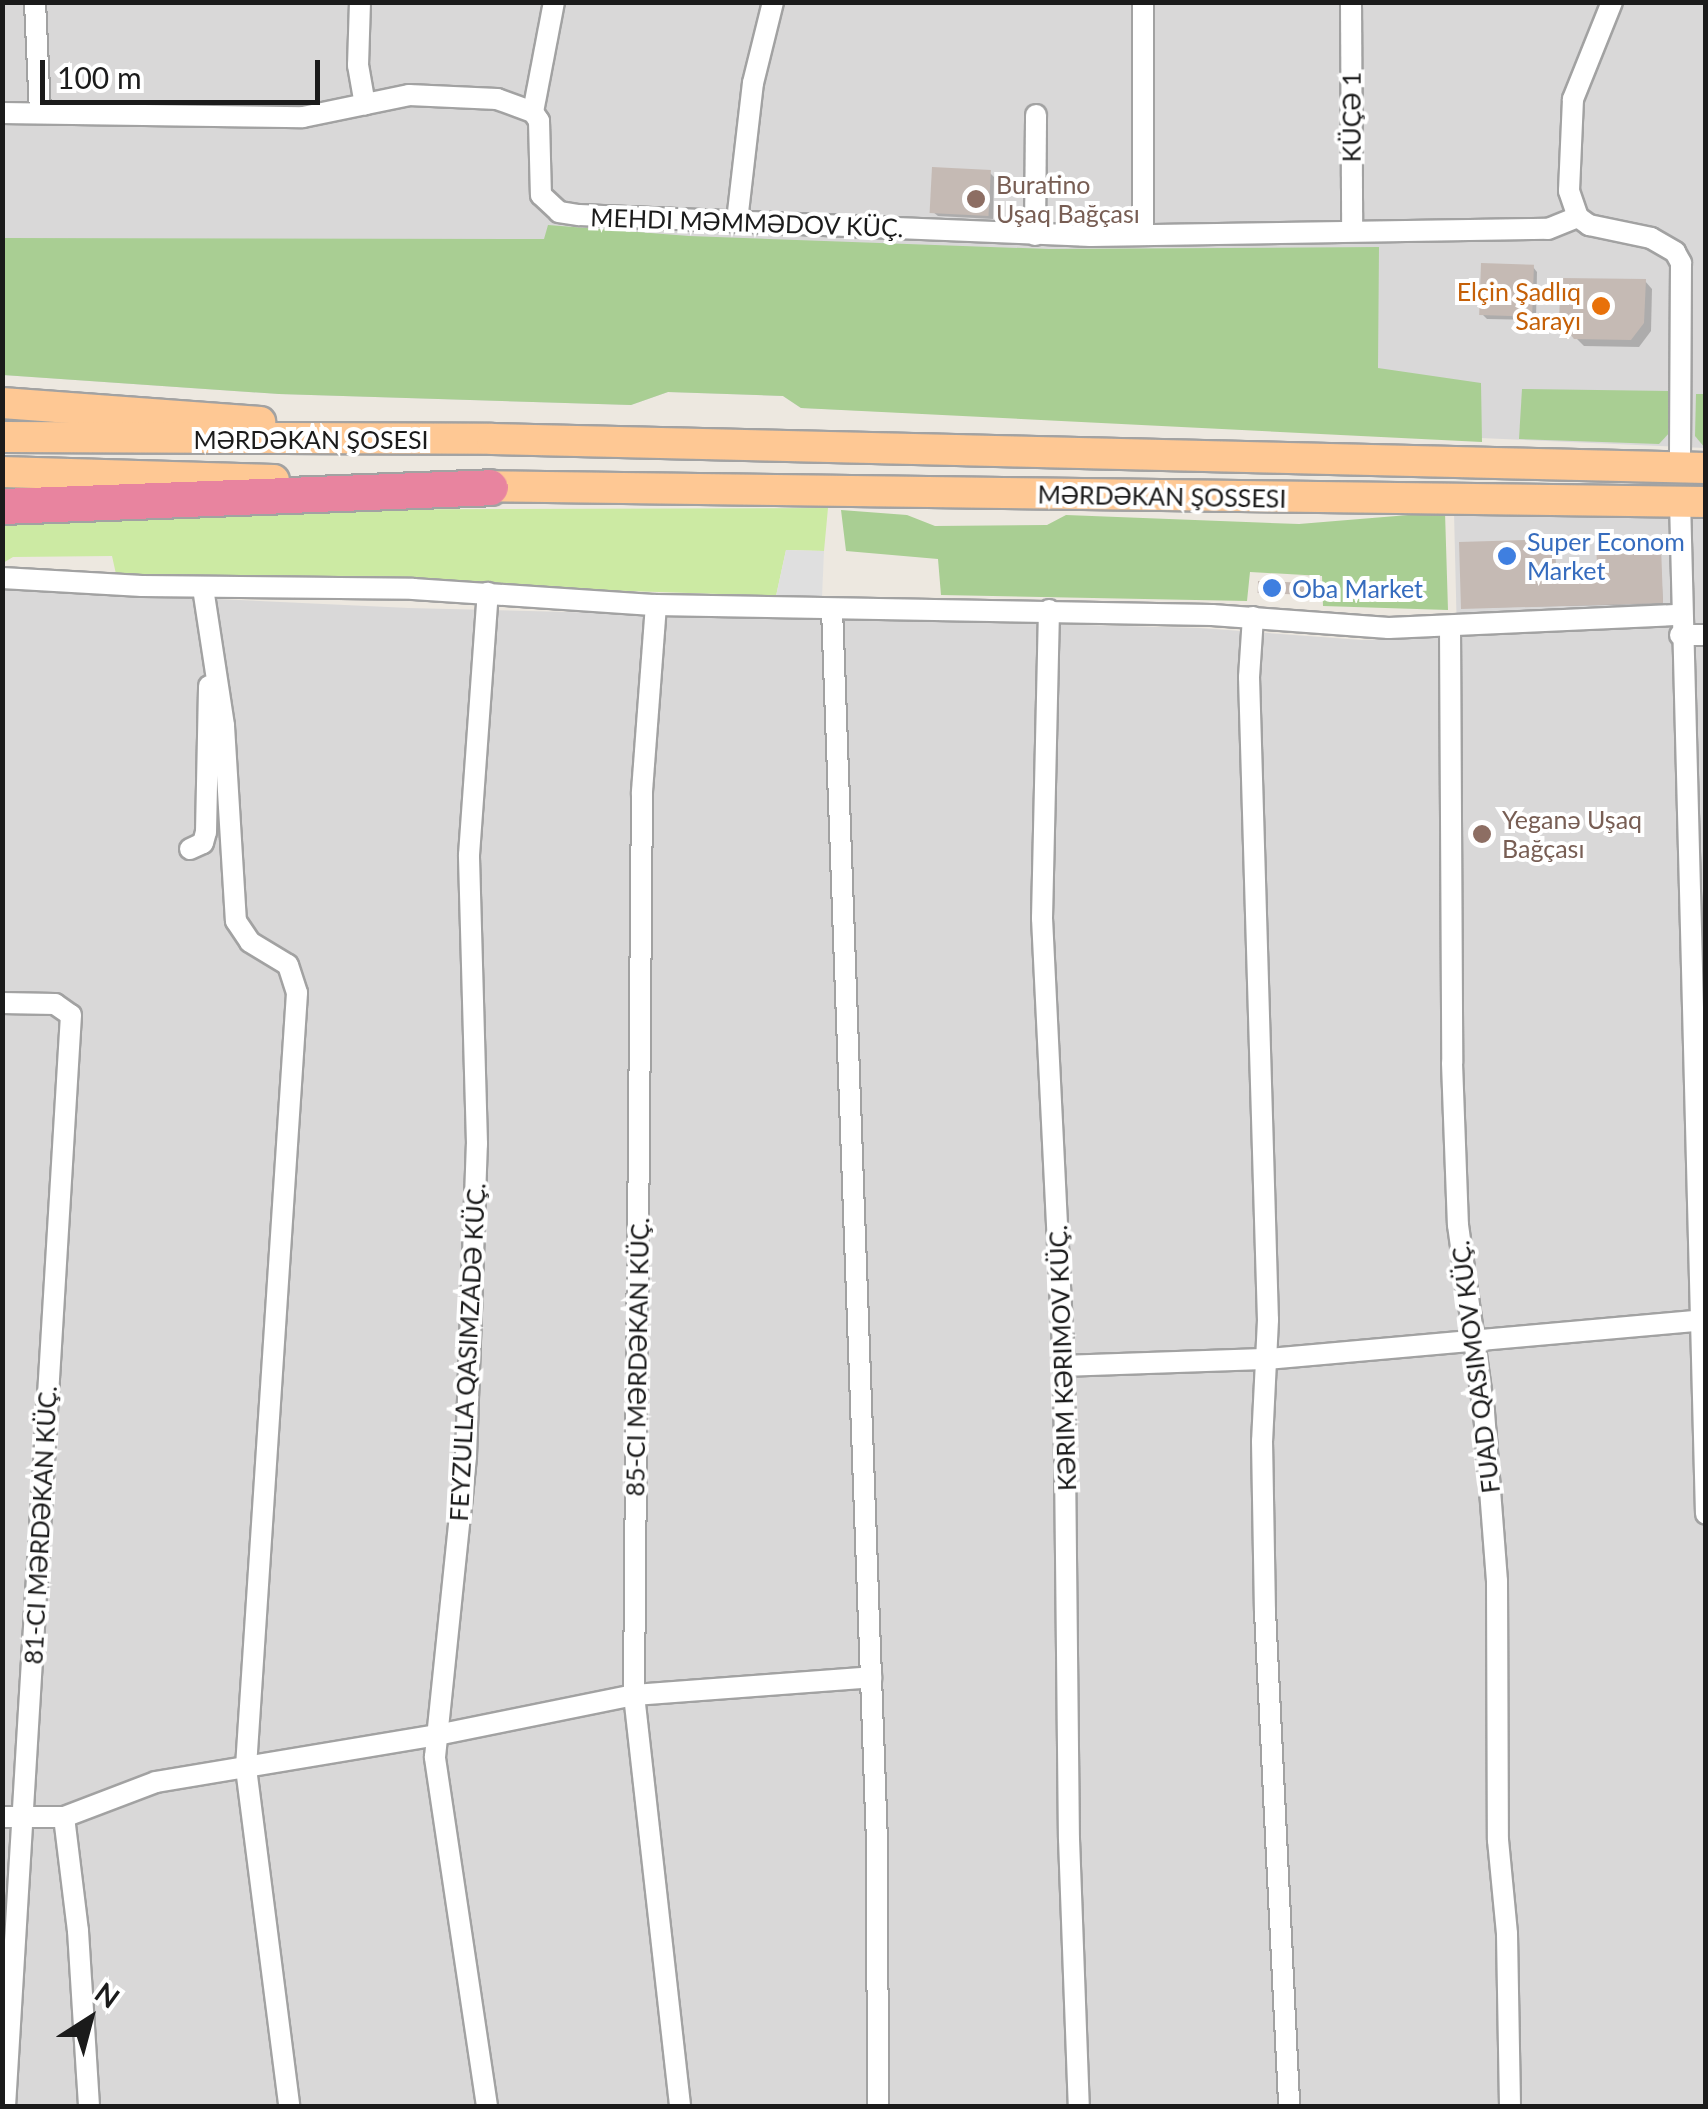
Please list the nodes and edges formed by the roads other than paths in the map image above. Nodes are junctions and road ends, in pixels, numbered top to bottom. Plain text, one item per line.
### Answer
1 (36, 2) edge
2 (360, 2) edge
3 (554, 2) edge
4 (773, 2) edge
5 (1143, 2) edge
6 (1350, 2) edge
7 (1612, 2) edge
8 (365, 104) junction
9 (40, 112) junction
10 (532, 112) junction
11 (2, 113) edge
12 (1036, 115) dead end
13 (1578, 217) junction
14 (737, 221) junction
15 (1352, 231) junction
16 (1034, 235) junction
17 (1144, 235) junction
18 (2, 403) edge
19 (2, 437) edge
20 (492, 439) junction
21 (618, 442) joint
22 (1692, 468) edge
23 (2, 472) edge
24 (490, 487) junction
25 (618, 487) joint
26 (1693, 501) edge
27 (2, 506) edge
28 (2, 578) edge
29 (203, 588) junction
30 (488, 593) junction
31 (656, 605) junction
32 (832, 609) junction
33 (1049, 610) junction
34 (1254, 617) junction
35 (1680, 625) junction
36 (1450, 627) junction
37 (1706, 635) edge
38 (217, 676) junction
39 (190, 849) dead end
40 (2, 1003) edge
41 (1699, 1095) edge
42 (1701, 1320) junction
43 (1474, 1339) junction
44 (1268, 1359) junction
45 (1064, 1366) junction
46 (1706, 1514) edge
47 (871, 1677) junction
48 (634, 1695) junction
49 (437, 1735) junction
50 (246, 1768) junction
51 (64, 1817) junction
52 (13, 1819) edge
53 (5, 2106) edge
54 (88, 2106) edge
55 (289, 2106) edge
56 (487, 2106) edge
57 (680, 2106) edge
58 (878, 2106) edge
59 (1079, 2106) edge
60 (1289, 2106) edge
61 (1510, 2106) edge

1 - 9 street
2 - 8 street
3 - 10 street
4 - 14 street
5 - 17 street
6 - 15 street, KÜÇƏ 1
7 - 13 street
8 - 9 street
8 - 10 street
9 - 11 street
10 - 14 street, MEHDI MƏMMƏDOV KÜÇ.
12 - 16 street
13 - 15 street, MEHDI MƏMMƏDOV KÜÇ.
13 - 22 street
14 - 16 street, MEHDI MƏMMƏDOV KÜÇ.
15 - 17 street, MEHDI MƏMMƏDOV KÜÇ.
16 - 17 street, MEHDI MƏMMƏDOV KÜÇ.
18 - 20 main road
19 - 20 main road, MƏRDƏKAN ŞOSESI
20 - 21 main road, MƏRDƏKAN ŞOSESI
21 - 22 main road, MƏRDƏKAN ŞOSSESI
23 - 24 main road, MƏRDƏKAN ŞOSESI
24 - 25 main road, MƏRDƏKAN ŞOSESI
24 - 27 highway
25 - 26 main road, MƏRDƏKAN ŞOSSESI
26 - 35 street
28 - 29 street
29 - 30 street
29 - 38 street
30 - 31 street
30 - 49 street
31 - 32 street
31 - 48 street, 85-CI MƏRDƏKAN KÜÇ.
32 - 33 street
32 - 47 street
33 - 34 street
33 - 45 street, KƏRIM KƏRIMOV KÜÇ.
34 - 36 street
34 - 44 street
35 - 36 street
35 - 37 street
35 - 41 street
36 - 43 street
38 - 39 street
38 - 50 street
40 - 52 street, 81-CI MƏRDƏKAN KÜÇ.
41 - 42 street
42 - 43 street
42 - 46 street
43 - 44 street
43 - 61 street
44 - 45 street
44 - 60 street
45 - 59 street, KƏRIM KƏRIMOV KÜÇ.
47 - 48 street
47 - 58 street
48 - 49 street
48 - 57 street, 85-CI MƏRDƏKAN KÜÇ.
49 - 50 street
49 - 56 street
50 - 51 street
50 - 55 street
51 - 52 street
51 - 54 street
52 - 53 street, 81-CI MƏRDƏKAN KÜÇ.

